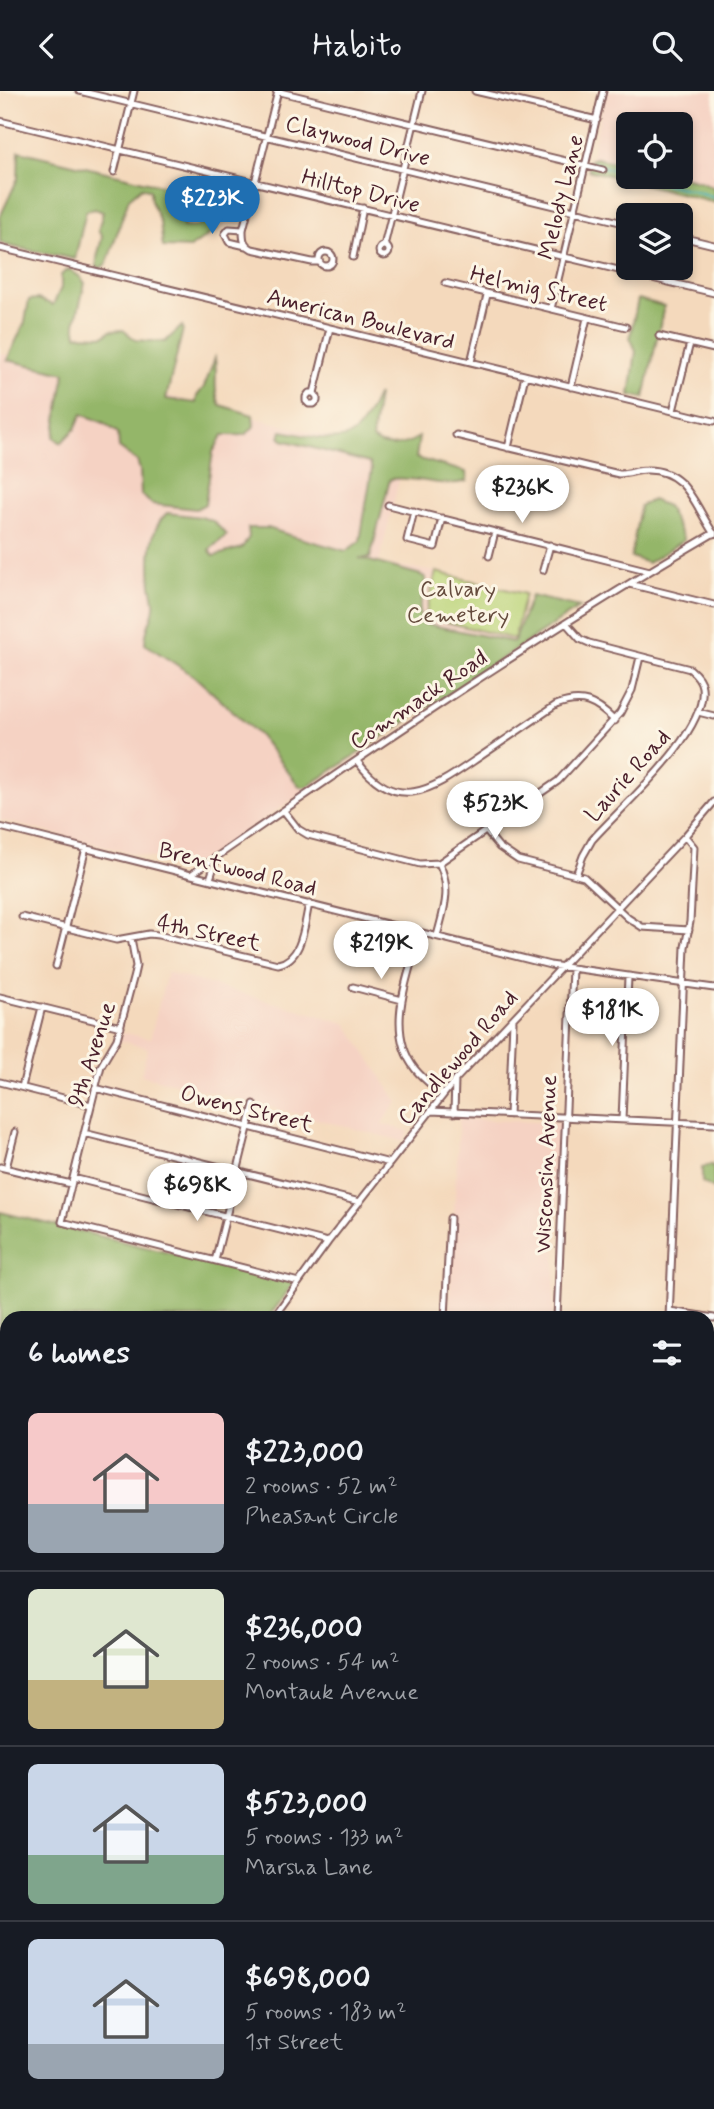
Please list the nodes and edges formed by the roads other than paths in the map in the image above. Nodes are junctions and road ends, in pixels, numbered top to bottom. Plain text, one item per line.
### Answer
1 (79, 91) edge
2 (134, 91) edge
3 (277, 91) edge
4 (422, 91) edge
5 (475, 91) edge
6 (603, 92) edge
7 (131, 104) junction
8 (597, 120) junction
9 (0, 121) edge
10 (414, 124) junction
11 (267, 137) junction
12 (120, 149) junction
13 (585, 166) junction
14 (402, 169) junction
15 (603, 170) dead end
16 (114, 172) dead end
17 (256, 182) junction
18 (363, 208) junction
19 (574, 212) junction
20 (391, 215) junction
21 (616, 221) edge
22 (243, 230) junction
23 (693, 240) edge
24 (714, 245) edge
25 (246, 246) junction
26 (384, 246) dead end
27 (0, 249) edge
28 (353, 257) dead end
29 (563, 257) junction
30 (319, 262) dead end
31 (444, 283) dead end
32 (714, 293) edge
33 (487, 295) junction
34 (551, 309) junction
35 (587, 318) junction
36 (626, 327) dead end
37 (330, 328) junction
38 (659, 336) dead end
39 (690, 343) junction
40 (714, 349) edge
41 (471, 362) junction
42 (525, 376) junction
43 (570, 387) junction
44 (314, 393) dead end
45 (673, 411) junction
46 (714, 421) edge
47 (456, 435) dead end
48 (508, 448) junction
49 (388, 505) dead end
50 (414, 511) junction
51 (442, 518) junction
52 (495, 532) junction
53 (714, 533) edge
54 (550, 545) junction
55 (489, 557) dead end
56 (543, 570) dead end
57 (650, 571) junction
58 (629, 584) junction
59 (714, 605) edge
60 (565, 623) junction
61 (640, 657) junction
62 (698, 712) junction
63 (714, 716) edge
64 (615, 721) junction
65 (357, 761) junction
66 (714, 802) edge
67 (284, 811) junction
68 (706, 812) junction
69 (714, 814) edge
70 (0, 829) edge
71 (486, 831) junction
72 (685, 836) junction
73 (86, 848) junction
74 (217, 857) junction
75 (439, 863) junction
76 (192, 874) junction
77 (576, 875) junction
78 (210, 879) junction
79 (309, 904) junction
80 (618, 907) junction
81 (22, 917) dead end
82 (65, 928) junction
83 (689, 930) junction
84 (420, 932) junction
85 (437, 936) junction
86 (131, 938) junction
87 (56, 966) dead end
88 (560, 968) junction
89 (572, 969) junction
90 (628, 977) junction
91 (684, 983) junction
92 (353, 987) dead end
93 (714, 988) edge
94 (0, 997) edge
95 (402, 1000) junction
96 (42, 1007) junction
97 (513, 1019) junction
98 (121, 1027) junction
99 (454, 1080) junction
100 (0, 1082) edge
101 (22, 1087) junction
102 (95, 1088) junction
103 (443, 1095) junction
104 (254, 1104) dead end
105 (91, 1105) junction
106 (431, 1111) junction
107 (454, 1113) junction
108 (509, 1115) junction
109 (565, 1118) junction
110 (622, 1120) junction
111 (678, 1122) junction
112 (714, 1124) edge
113 (249, 1126) junction
114 (15, 1132) dead end
115 (84, 1133) junction
116 (390, 1163) junction
117 (3, 1167) edge
118 (237, 1172) junction
119 (72, 1181) junction
120 (360, 1202) junction
121 (226, 1217) junction
122 (450, 1218) dead end
123 (328, 1243) junction
124 (215, 1261) junction
125 (299, 1282) junction
126 (277, 1311) edge
127 (445, 1311) edge
128 (557, 1311) edge
129 (669, 1311) edge

1 - 7 street, Claywood Drive
2 - 7 street
3 - 10 street
3 - 11 street
4 - 10 street
5 - 8 street
6 - 8 street, Melody Lane
7 - 11 street, Claywood Drive
7 - 12 street
8 - 13 street, Melody Lane
9 - 12 street, Hilltop Drive
10 - 13 street
10 - 14 street
11 - 14 street, Claywood Drive
11 - 17 street
12 - 16 street
12 - 17 street, Hilltop Drive
13 - 15 street
13 - 19 street, Melody Lane
14 - 19 street, Claywood Drive
14 - 20 street
17 - 18 street, Hilltop Drive
17 - 22 street
18 - 20 street, Hilltop Drive
18 - 28 street
19 - 21 street, Claywood Drive
19 - 29 street, Melody Lane
20 - 26 street
20 - 29 street, Hilltop Drive
22 - 25 street
22 - 25 street
23 - 24 street
25 - 30 street
27 - 37 street, American Boulevard
29 - 32 street, Hilltop Drive
29 - 34 street, Melody Lane
31 - 33 street, Helmig Street
33 - 34 street, Helmig Street
33 - 41 street
34 - 35 street, Helmig Street
35 - 36 street, Helmig Street
35 - 43 street
37 - 41 street, American Boulevard
37 - 44 street
38 - 39 street
39 - 40 street
39 - 45 street
41 - 42 street, American Boulevard
42 - 43 street, American Boulevard
42 - 48 street
43 - 45 street, American Boulevard
45 - 46 street, American Boulevard
47 - 48 street
48 - 53 street
49 - 50 street
50 - 51 street
50 - 51 street
51 - 52 street
52 - 54 street
52 - 55 street
53 - 57 street, Commack Road
54 - 56 street
54 - 57 street
57 - 58 street, Commack Road
58 - 59 street
58 - 60 street, Commack Road
60 - 61 street, Laurie Road
60 - 65 street, Commack Road
61 - 62 street, Laurie Road
61 - 64 street
62 - 63 street
62 - 77 street, Laurie Road
64 - 65 street
64 - 71 street
65 - 67 street, Commack Road
66 - 68 street, Candlewood Road
67 - 74 street, Commack Road
67 - 75 street
68 - 69 street
68 - 72 street, Candlewood Road
70 - 73 street, Brentwood Road
71 - 75 street
71 - 77 street
72 - 80 street, Candlewood Road
72 - 83 street
73 - 76 street, Brentwood Road
73 - 82 street
74 - 76 street, Commack Road
74 - 78 street
75 - 85 street
76 - 78 street, Brentwood Road
77 - 80 street
78 - 79 street, Brentwood Road
79 - 84 street, Brentwood Road
79 - 86 street, 4th Street
80 - 83 street
80 - 88 street, Candlewood Road
81 - 82 street, 4th Street
82 - 86 street, 4th Street
82 - 87 street
83 - 91 street
84 - 85 street, Brentwood Road
84 - 95 street
85 - 88 street, Brentwood Road
86 - 98 street, 9th Avenue
88 - 89 street, Brentwood Road
88 - 97 street, Candlewood Road
89 - 90 street, Brentwood Road
89 - 109 street, Wisconsin Avenue
90 - 91 street, Brentwood Road
90 - 110 street
91 - 93 street, Brentwood Road
91 - 111 street
92 - 95 street
94 - 96 street
95 - 103 street
96 - 98 street
96 - 101 street
97 - 99 street, Candlewood Road
97 - 108 street
98 - 102 street, 9th Avenue
99 - 103 street, Candlewood Road
99 - 107 street
100 - 101 street
101 - 105 street
102 - 105 street, 9th Avenue
102 - 113 street, Owens Street
103 - 106 street, Candlewood Road
104 - 113 street
105 - 115 street, 9th Avenue
106 - 107 street
106 - 116 street, Candlewood Road
107 - 108 street
108 - 109 street
109 - 110 street
109 - 128 street, Wisconsin Avenue
110 - 111 street
111 - 112 street
111 - 129 street
113 - 116 street, Owens Street
113 - 118 street
114 - 117 street
115 - 118 street
115 - 119 street, 9th Avenue
116 - 120 street, Candlewood Road
117 - 119 street
118 - 120 street
118 - 121 street
119 - 121 street
119 - 124 street, 9th Avenue
120 - 123 street, Candlewood Road
121 - 123 street
121 - 124 street
122 - 127 street
123 - 125 street, Candlewood Road
124 - 125 street
125 - 126 street, Candlewood Road

